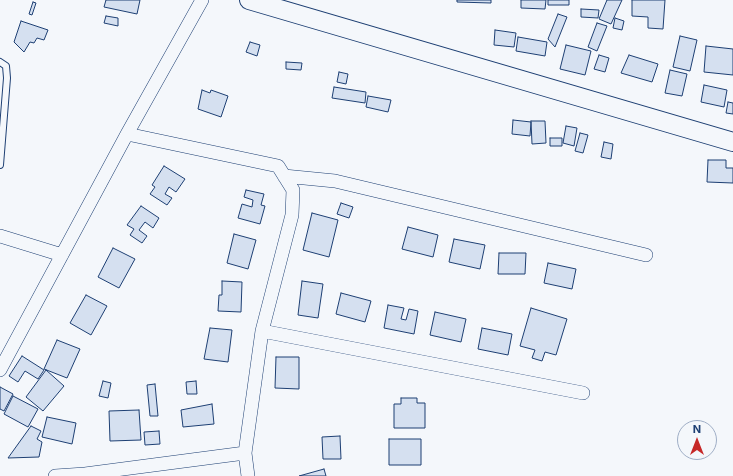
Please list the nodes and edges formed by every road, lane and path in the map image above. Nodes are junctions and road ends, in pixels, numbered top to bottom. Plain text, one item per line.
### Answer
1 (202, 0) edge
2 (249, 0) edge
3 (285, 5) edge
4 (0, 62) edge
5 (128, 134) junction
6 (1, 141) edge
7 (733, 142) edge
8 (0, 165) edge
9 (284, 176) junction
10 (0, 236) edge
11 (62, 255) junction
12 (646, 255) dead end
13 (262, 331) junction
14 (0, 370) edge
15 (583, 393) dead end
16 (244, 454) junction
17 (55, 476) edge
18 (248, 476) edge

1 - 5 street
2 - 3 main road
3 - 7 main road
4 - 6 lane
5 - 9 street
5 - 11 street
6 - 8 lane
9 - 12 street
9 - 13 street
10 - 11 street
11 - 14 street
13 - 15 street
13 - 16 street
16 - 17 street
16 - 18 street

